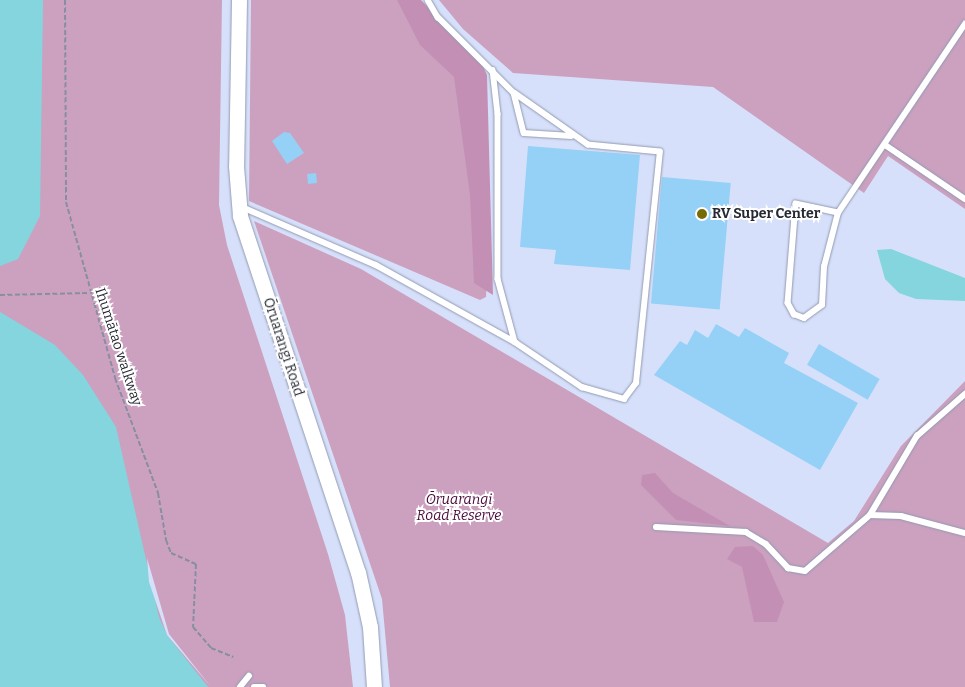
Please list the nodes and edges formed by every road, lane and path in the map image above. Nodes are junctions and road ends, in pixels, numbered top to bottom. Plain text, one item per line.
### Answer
1 (65, 0) edge
2 (239, 0) edge
3 (428, 0) edge
4 (965, 24) edge
5 (493, 70) junction
6 (514, 93) junction
7 (573, 137) junction
8 (887, 146) junction
9 (965, 199) edge
10 (238, 206) junction
11 (838, 213) junction
12 (89, 293) junction
13 (0, 295) edge
14 (515, 342) junction
15 (965, 394) edge
16 (870, 515) junction
17 (656, 527) dead end
18 (965, 533) edge
19 (233, 657) dead end
20 (249, 676) dead end
21 (240, 687) edge
22 (374, 687) edge

1 - 12 path, Ihumātao walkway
2 - 10 street, Ōruarangi Road
3 - 5 lane
4 - 8 lane
5 - 6 lane
5 - 14 lane
6 - 7 lane
6 - 7 lane
7 - 14 lane
8 - 9 lane
8 - 11 lane
10 - 14 lane
10 - 22 street, Ōruarangi Road
11 - 11 lane
12 - 13 path
12 - 19 path, Ihumātao walkway
15 - 16 lane
16 - 17 lane
16 - 18 lane
20 - 21 lane

